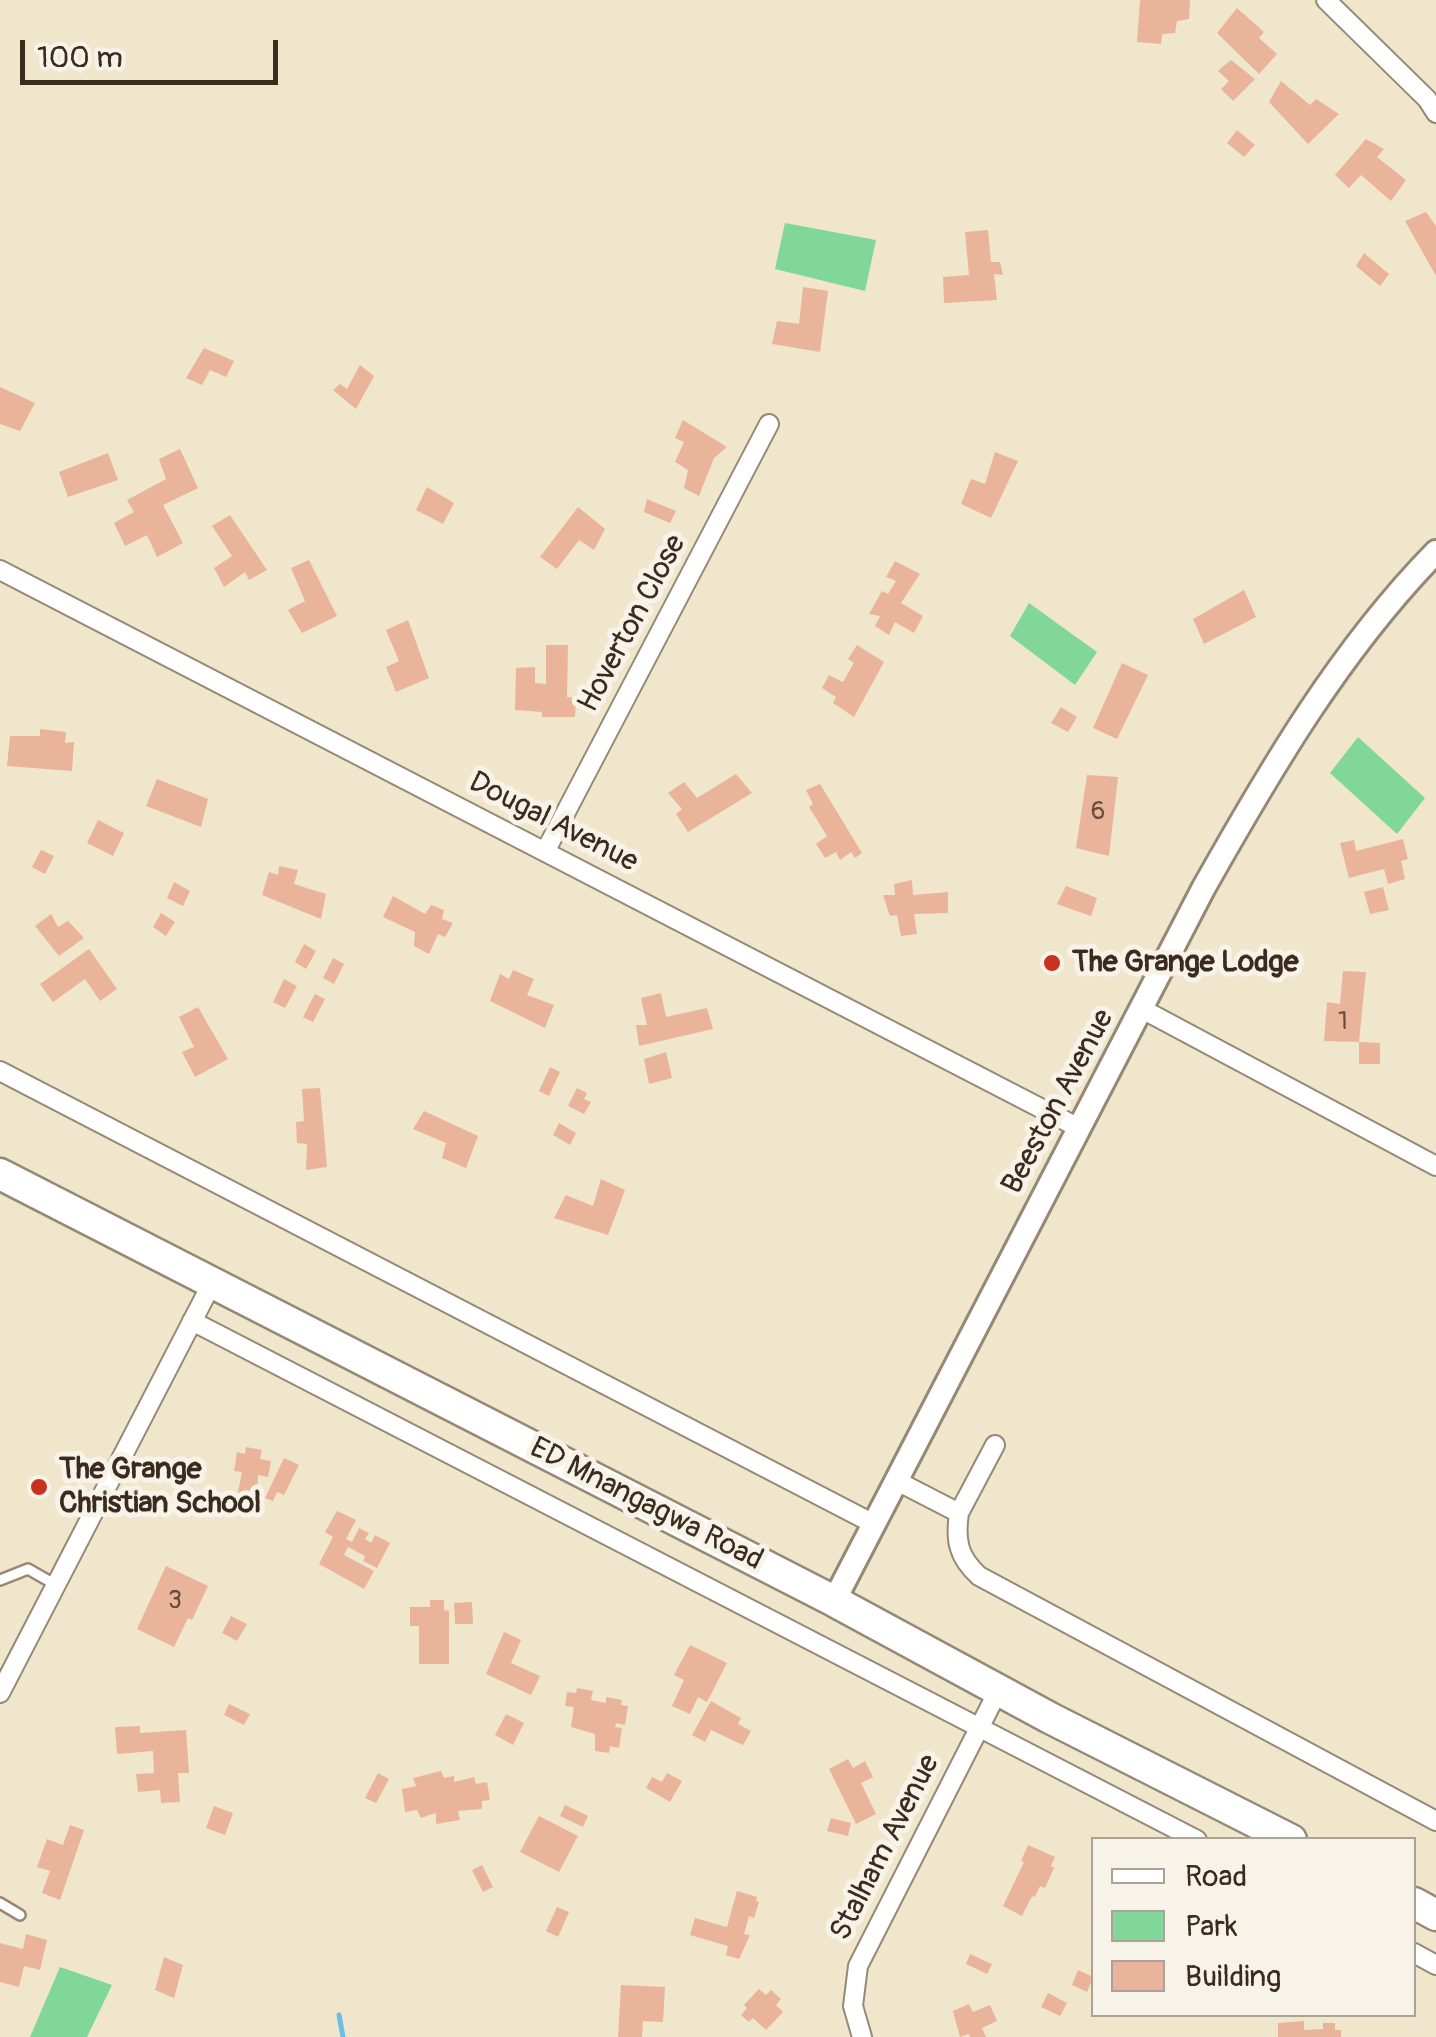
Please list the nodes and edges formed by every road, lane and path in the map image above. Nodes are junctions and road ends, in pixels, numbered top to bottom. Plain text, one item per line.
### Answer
1 (1326, 0) edge
2 (1436, 113) edge
3 (769, 424) dead end
4 (1436, 552) edge
5 (0, 570) edge
6 (546, 850) junction
7 (1142, 1009) junction
8 (0, 1070) edge
9 (1079, 1128) junction
10 (1436, 1166) edge
11 (0, 1174) edge
12 (212, 1283) junction
13 (192, 1321) junction
14 (995, 1445) dead end
15 (895, 1480) junction
16 (959, 1513) junction
17 (874, 1524) junction
18 (0, 1580) edge
19 (56, 1585) junction
20 (834, 1601) junction
21 (998, 1691) junction
22 (0, 1693) edge
23 (980, 1726) junction
24 (1436, 1821) edge
25 (1191, 1837) edge
26 (1285, 1837) edge
27 (0, 1904) edge
28 (20, 1915) dead end
29 (862, 2037) edge

1 - 2 street
3 - 6 street, Hoverton Close
4 - 7 street, Beeston Avenue
5 - 6 street, Dougal Avenue
6 - 9 street, Dougal Avenue
7 - 9 street, Beeston Avenue
7 - 10 street
8 - 17 street
9 - 15 street, Beeston Avenue
11 - 12 highway, ED Mnangagwa Road
12 - 13 street
12 - 20 highway, ED Mnangagwa Road
13 - 19 street
13 - 23 street
14 - 16 street
15 - 16 street
15 - 17 street, Beeston Avenue
16 - 24 street
17 - 20 street, Beeston Avenue
18 - 19 lane
19 - 22 street
20 - 21 highway, ED Mnangagwa Road
21 - 23 street, Stalham Avenue
21 - 26 highway, ED Mnangagwa Road
23 - 25 street
23 - 29 street, Stalham Avenue
27 - 28 lane

